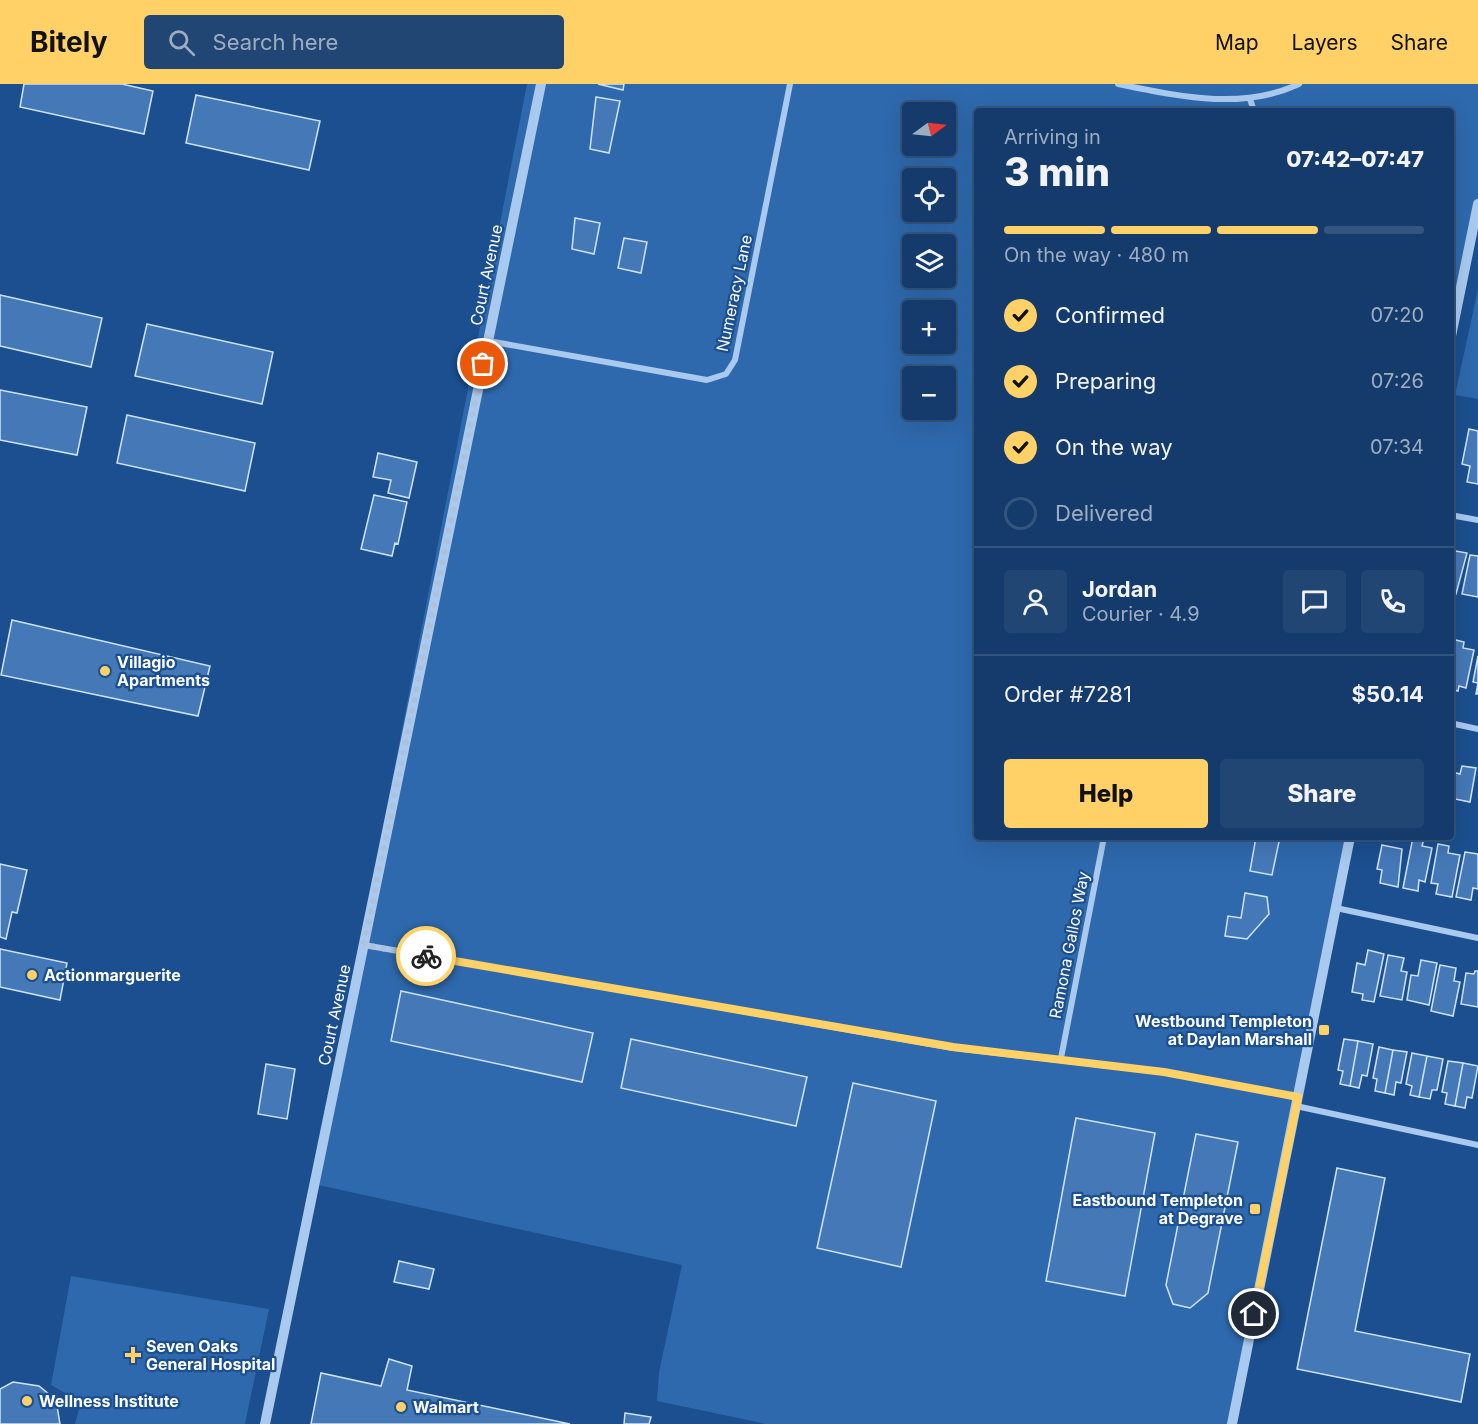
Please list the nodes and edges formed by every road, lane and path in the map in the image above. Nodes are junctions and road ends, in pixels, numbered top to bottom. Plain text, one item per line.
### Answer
1 (541, 84) edge
2 (790, 84) edge
3 (1118, 84) edge
4 (1299, 84) edge
5 (1250, 99) junction
6 (1253, 108) edge
7 (1478, 204) edge
8 (1454, 321) edge
9 (488, 341) junction
10 (1454, 516) edge
11 (1478, 520) edge
12 (1454, 724) edge
13 (1478, 729) edge
14 (1103, 840) edge
15 (1349, 840) edge
16 (1336, 908) junction
17 (1478, 938) edge
18 (364, 945) junction
19 (1061, 1058) junction
20 (1297, 1102) junction
21 (1478, 1145) edge
22 (265, 1424) edge
23 (1232, 1424) edge

1 - 9 street, Court Avenue
2 - 9 street, Numeracy Lane
3 - 5 street
4 - 5 street
5 - 6 street
7 - 8 street
9 - 18 street, Court Avenue
10 - 11 street
12 - 13 street
14 - 19 street, Ramona Gallos Way
15 - 16 street
16 - 17 street
16 - 20 street
18 - 19 street
18 - 22 street, Court Avenue
19 - 20 street
20 - 21 street
20 - 23 street

